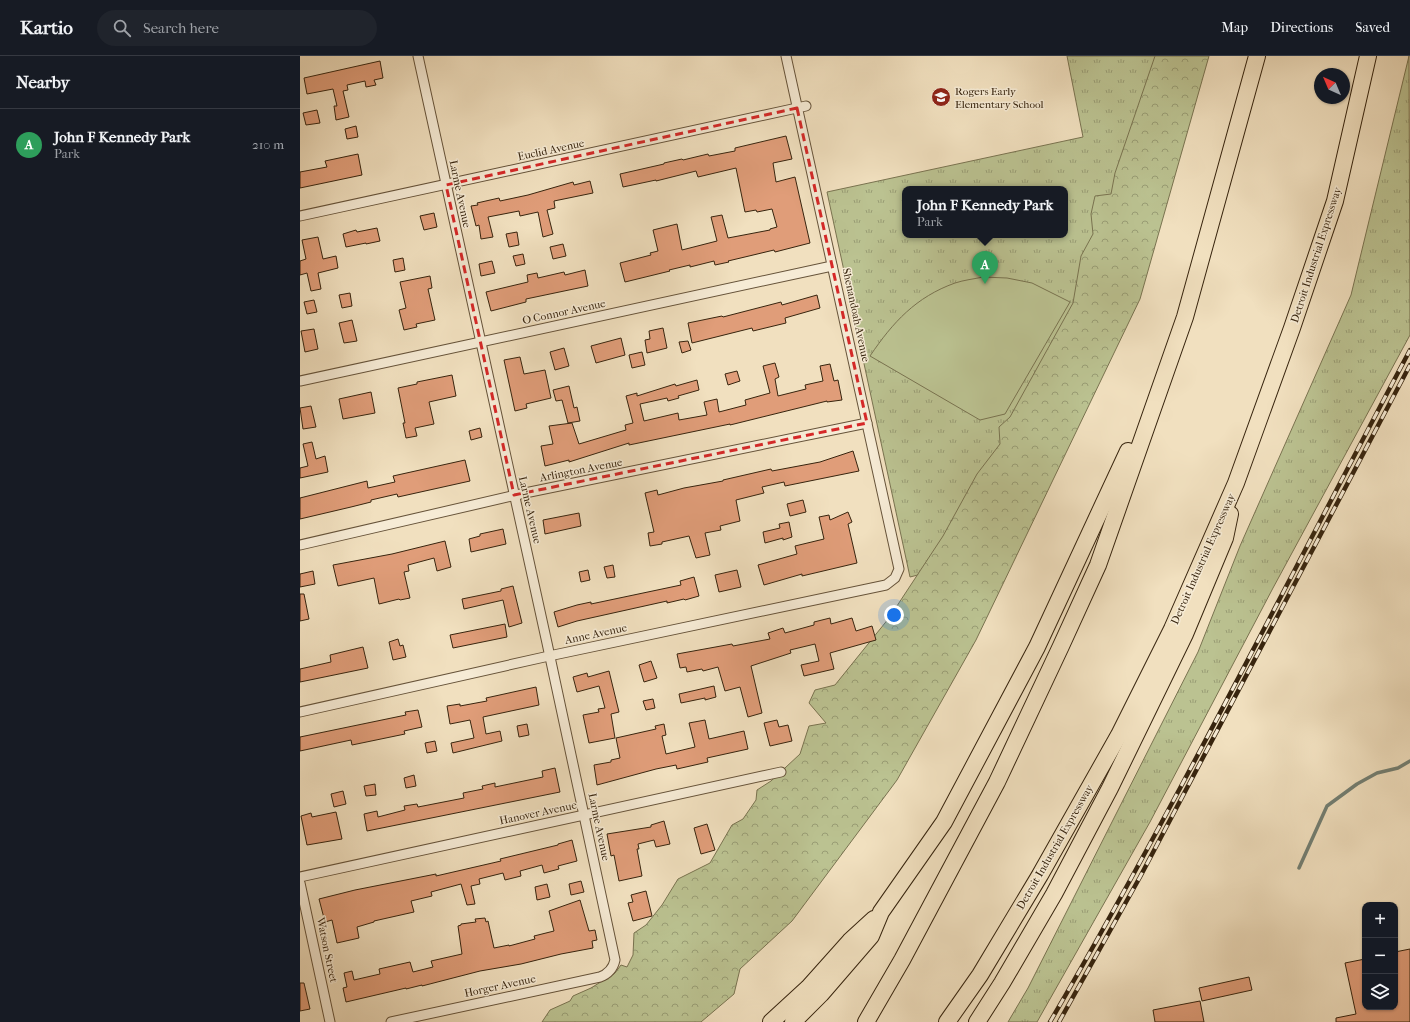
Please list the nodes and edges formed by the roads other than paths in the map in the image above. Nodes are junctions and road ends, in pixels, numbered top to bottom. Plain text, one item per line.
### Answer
1 (418, 56) edge
2 (786, 56) edge
3 (1257, 56) edge
4 (1368, 56) edge
5 (802, 107) junction
6 (446, 185) junction
7 (300, 216) edge
8 (832, 266) junction
9 (480, 342) junction
10 (1168, 366) junction
11 (300, 382) edge
12 (867, 424) junction
13 (1236, 483) junction
14 (514, 495) junction
15 (300, 545) edge
16 (895, 578) joint
17 (550, 656) junction
18 (300, 712) edge
19 (781, 772) dead end
20 (584, 815) junction
21 (300, 877) edge
22 (300, 883) edge
23 (881, 912) junction
24 (611, 969) joint
25 (1002, 983) junction
26 (330, 1022) edge
27 (390, 1022) edge
28 (771, 1022) edge
29 (793, 1022) edge
30 (866, 1022) edge
31 (947, 1022) edge
32 (977, 1022) edge
33 (984, 1022) edge

1 - 6 street, Larme Avenue
2 - 5 street, Shenandoah Avenue
3 - 10 highway
4 - 13 highway, Detroit Industrial Expressway
5 - 6 street, Euclid Avenue
5 - 8 street, Shenandoah Avenue
6 - 7 street, Euclid Avenue
6 - 9 street, Larme Avenue
8 - 9 street, O Connor Avenue
8 - 12 street, Shenandoah Avenue
9 - 11 street, O Connor Avenue
9 - 14 street, Larme Avenue
10 - 23 highway
10 - 30 highway
12 - 14 street, Arlington Avenue
12 - 16 street, Shenandoah Avenue
13 - 25 highway
13 - 31 highway, Detroit Industrial Expressway
14 - 15 street, Arlington Avenue
14 - 17 street, Larme Avenue
16 - 17 street, Anne Avenue
17 - 18 street, Anne Avenue
17 - 20 street, Larme Avenue
19 - 20 street, Hanover Avenue
20 - 21 street, Hanover Avenue
20 - 24 street, Larme Avenue
22 - 26 street, Watson Street
23 - 28 highway
23 - 29 highway
24 - 27 street, Horger Avenue
25 - 32 highway
25 - 33 highway

